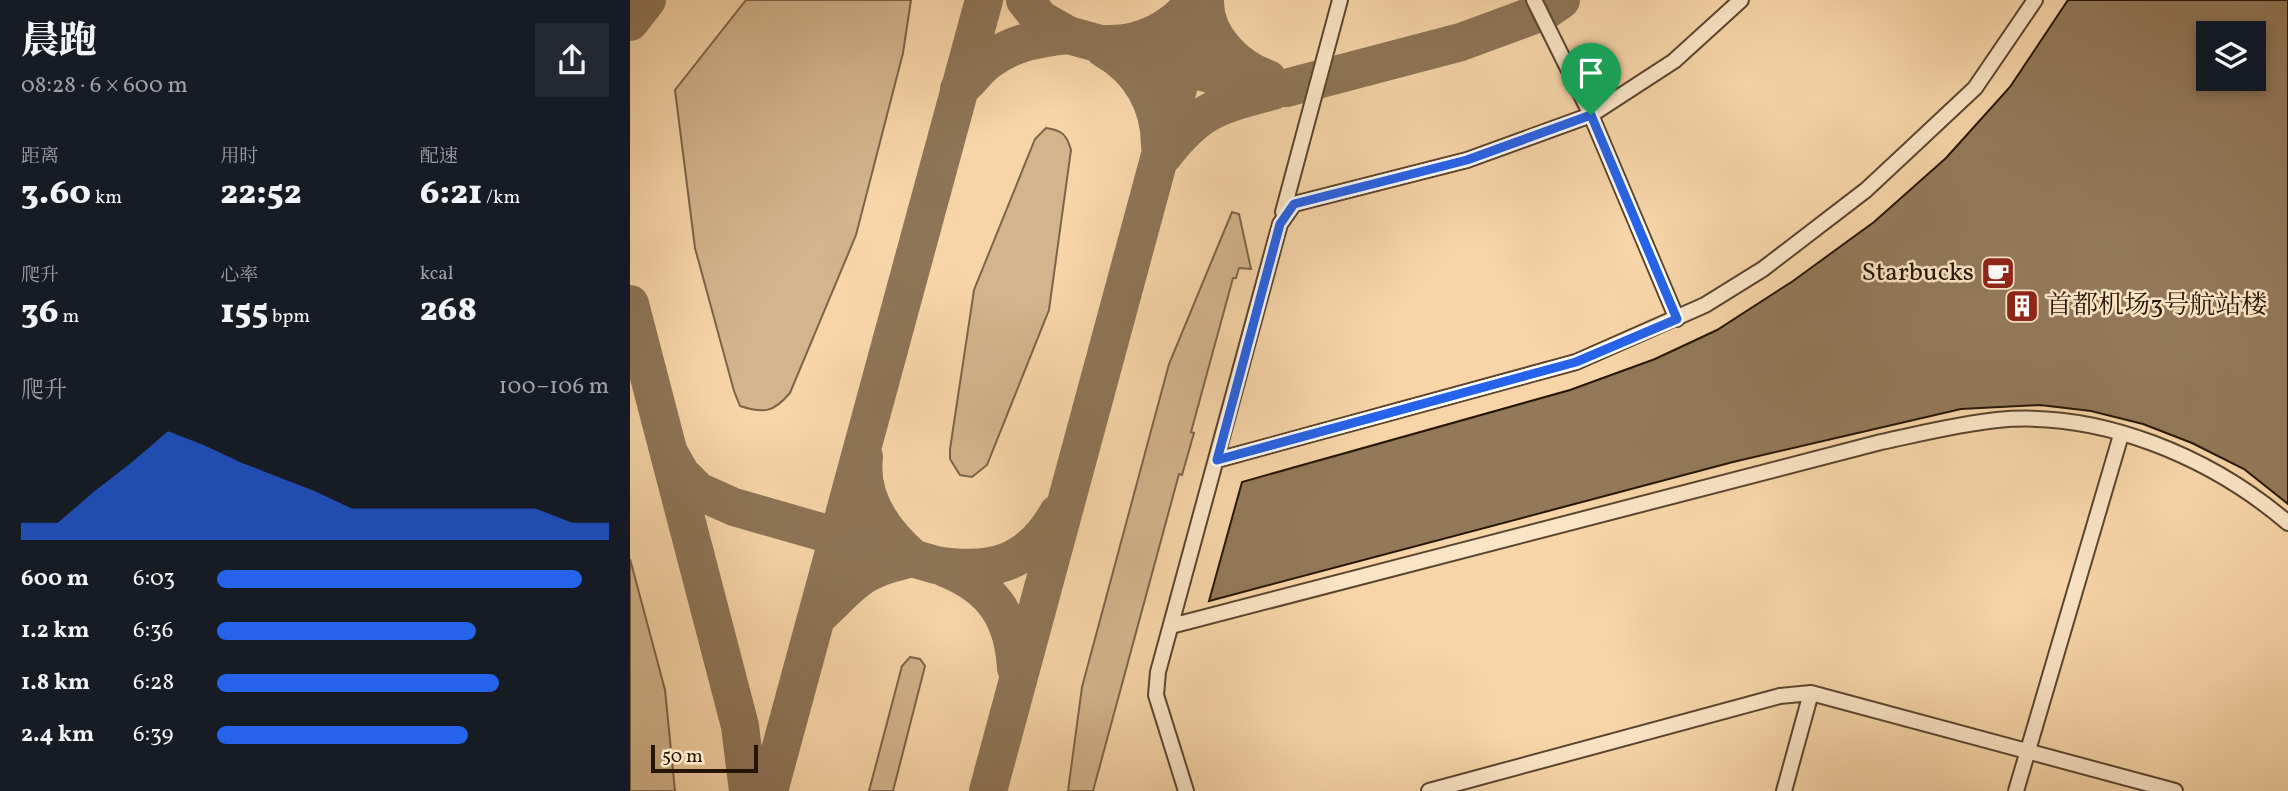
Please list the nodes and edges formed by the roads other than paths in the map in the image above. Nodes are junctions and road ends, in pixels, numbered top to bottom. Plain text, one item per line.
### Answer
1 (1340, 0) edge
2 (1534, 0) edge
3 (1741, 0) edge
4 (2035, 0) edge
5 (1591, 115) junction
6 (1280, 224) junction
7 (1677, 319) junction
8 (2121, 435) junction
9 (1217, 460) junction
10 (2288, 523) edge
11 (1171, 626) junction
12 (1811, 693) junction
13 (2026, 752) junction
14 (1186, 791) edge
15 (1429, 791) edge
16 (1784, 791) edge
17 (2016, 791) edge
18 (2175, 791) edge

1 - 6 lane
2 - 5 lane
3 - 5 lane
4 - 7 lane
5 - 6 lane
5 - 7 lane
6 - 9 lane
7 - 9 lane
8 - 10 lane
8 - 11 lane
8 - 13 lane
9 - 11 lane
11 - 14 lane
12 - 13 lane
12 - 15 lane
12 - 16 lane
13 - 17 lane
13 - 18 lane

